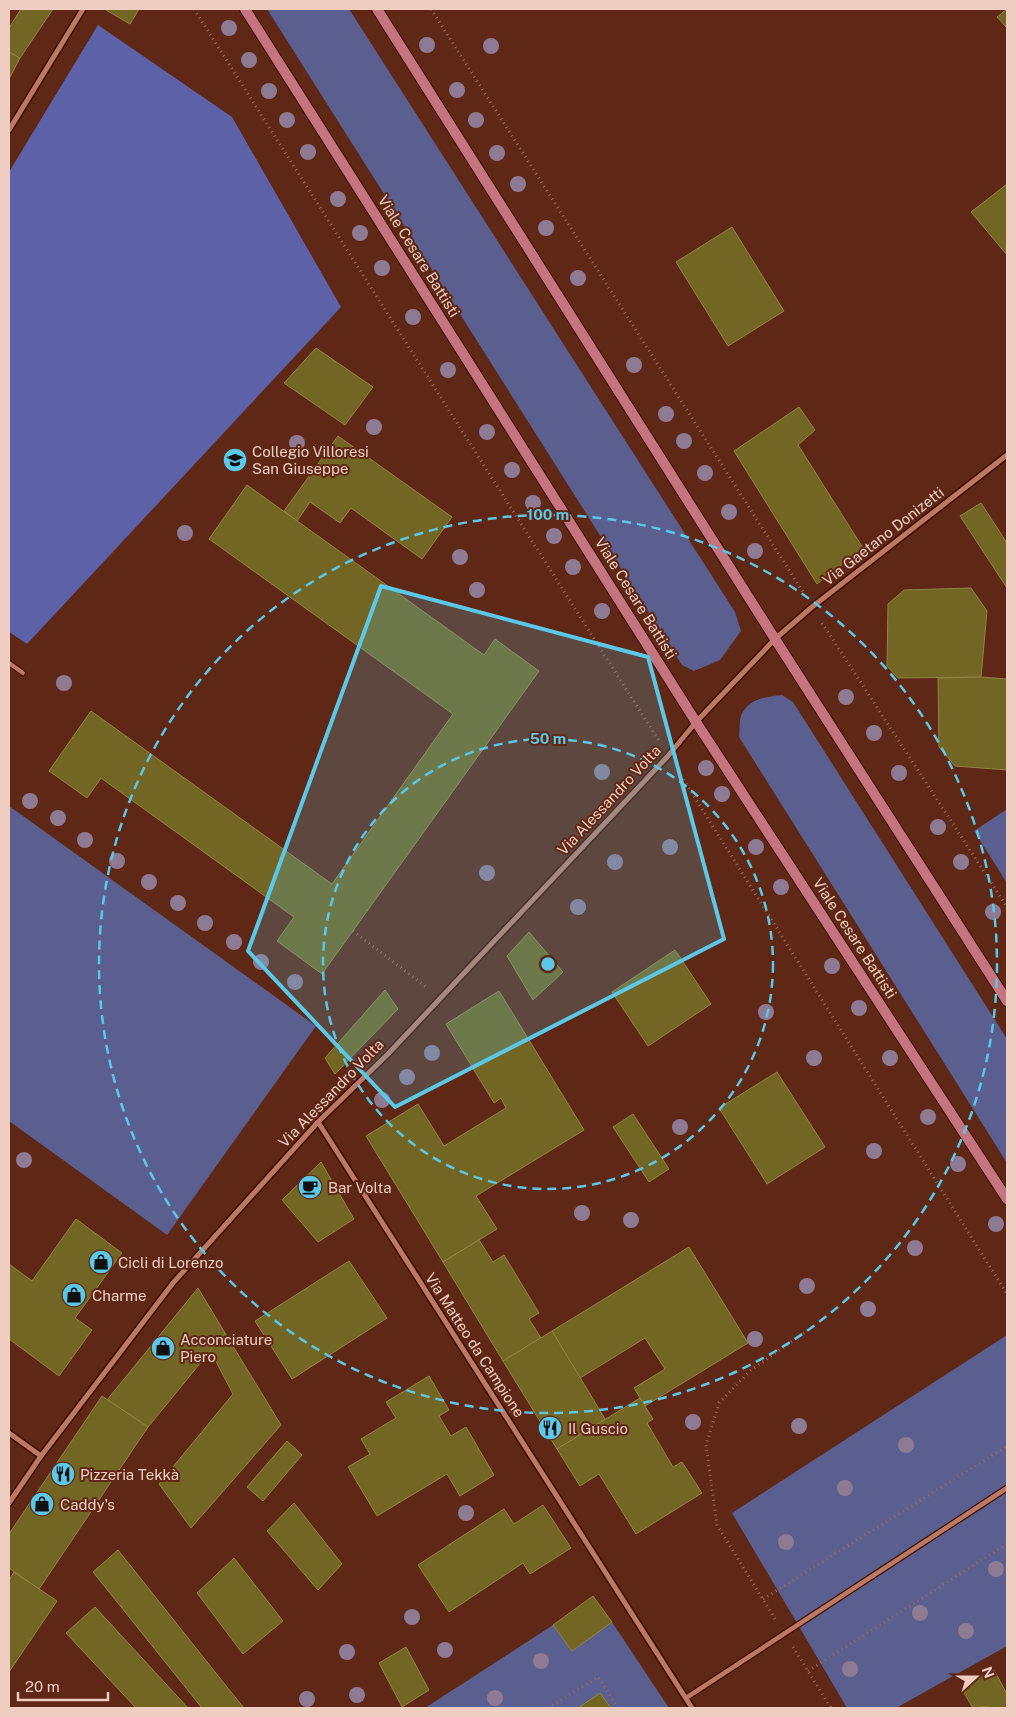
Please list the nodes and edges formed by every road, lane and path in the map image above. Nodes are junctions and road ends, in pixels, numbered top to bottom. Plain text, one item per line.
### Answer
1 (83, 9) edge
2 (194, 9) edge
3 (245, 9) edge
4 (377, 9) edge
5 (431, 9) edge
6 (9, 130) edge
7 (1007, 455) edge
8 (812, 607) junction
9 (775, 639) junction
10 (9, 663) edge
11 (23, 673) dead end
12 (696, 722) junction
13 (668, 756) junction
14 (1007, 907) edge
15 (353, 931) dead end
16 (422, 983) dead end
17 (1007, 1001) edge
18 (318, 1122) junction
19 (1007, 1199) edge
20 (1007, 1294) edge
21 (805, 1332) dead end
22 (9, 1433) edge
23 (1007, 1446) edge
24 (40, 1456) junction
25 (1007, 1488) edge
26 (9, 1503) edge
27 (1007, 1544) edge
28 (686, 1698) junction
29 (548, 1708) edge
30 (618, 1708) edge
31 (692, 1708) edge
32 (831, 1708) edge

1 - 6 street
2 - 13 path
3 - 12 main road, Viale Cesare Battisti
4 - 9 main road
5 - 8 path
7 - 8 street, Via Gaetano Donizetti
8 - 9 street, Via Gaetano Donizetti
8 - 14 path
9 - 12 street, Via Alessandro Volta
9 - 17 main road
10 - 11 lane
12 - 13 street, Via Alessandro Volta
12 - 19 main road, Viale Cesare Battisti
13 - 18 street, Via Alessandro Volta
13 - 20 path
15 - 16 path
18 - 24 street, Via Alessandro Volta
18 - 28 street, Via Matteo da Campione
21 - 23 path
22 - 24 street
24 - 26 street, Via Alessandro Volta
25 - 28 street
27 - 32 path
28 - 31 street, Via Matteo da Campione
29 - 30 path

